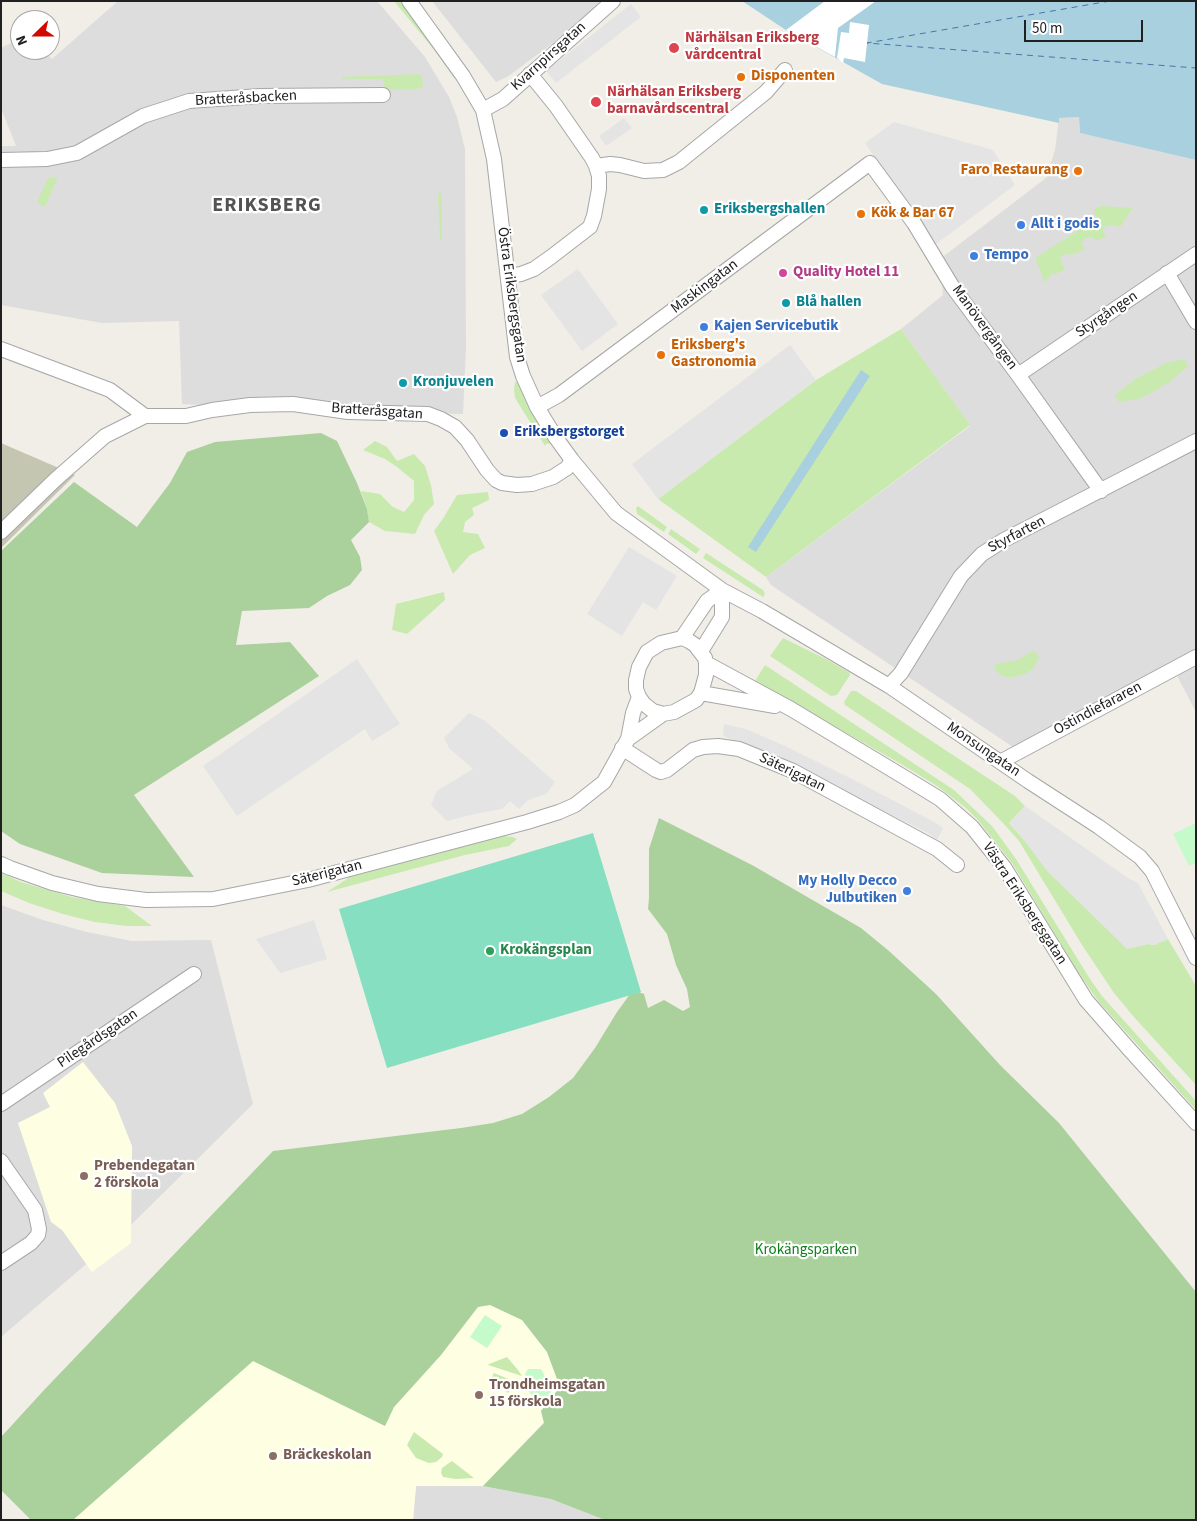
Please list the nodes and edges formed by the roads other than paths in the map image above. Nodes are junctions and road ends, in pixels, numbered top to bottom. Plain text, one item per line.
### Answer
1 (409, 1) edge
2 (613, 1) edge
3 (785, 70) dead end
4 (530, 74) junction
5 (382, 94) dead end
6 (483, 110) junction
7 (1, 160) edge
8 (870, 163) joint
9 (596, 166) junction
10 (1196, 254) edge
11 (1167, 273) junction
12 (508, 276) junction
13 (1196, 322) edge
14 (1, 349) edge
15 (1018, 375) junction
16 (537, 407) junction
17 (145, 416) junction
18 (1196, 441) edge
19 (572, 460) junction
20 (1101, 491) junction
21 (1, 532) edge
22 (722, 590) junction
23 (682, 638) junction
24 (704, 657) junction
25 (1196, 657) edge
26 (889, 686) junction
27 (701, 693) junction
28 (639, 697) junction
29 (791, 709) junction
30 (663, 714) junction
31 (625, 744) junction
32 (1000, 762) junction
33 (1, 864) edge
34 (957, 865) dead end
35 (1196, 958) edge
36 (194, 974) dead end
37 (1, 1104) edge
38 (1196, 1123) edge
39 (1, 1161) edge
40 (1, 1262) edge

1 - 6 street, Östra Eriksbergsgatan
2 - 4 street, Kvarnpirsgatan
3 - 9 street
4 - 6 street, Kvarnpirsgatan
4 - 9 street
5 - 7 street, Bratteråsbacken
6 - 12 street, Östra Eriksbergsgatan
8 - 15 street, Manövergången
8 - 16 street, Maskingatan
9 - 12 street
10 - 11 street, Styrgången
11 - 13 street
11 - 15 street, Styrgången
12 - 16 street, Östra Eriksbergsgatan
14 - 17 street
15 - 20 street, Manövergången
16 - 19 street, Östra Eriksbergsgatan
17 - 19 street, Bratteråsgatan
17 - 21 street, Bratteråsgatan
18 - 20 street, Styrfarten
19 - 22 street, Östra Eriksbergsgatan
20 - 26 street, Styrfarten
22 - 23 street
22 - 24 street
22 - 26 street, Monsungatan
23 - 24 street
23 - 28 street, Säterigatan
24 - 27 street
24 - 29 street, Västra Eriksbergsgatan
25 - 32 street, Ostindiefararen
26 - 32 street, Monsungatan
27 - 29 street, Västra Eriksbergsgatan
27 - 30 street, Säterigatan
28 - 30 street
28 - 31 street, Säterigatan
29 - 38 street, Västra Eriksbergsgatan
30 - 31 street, Säterigatan
31 - 33 street, Säterigatan
31 - 34 street, Säterigatan
32 - 35 street, Monsungatan
36 - 37 street, Pilegårdsgatan
39 - 40 street

